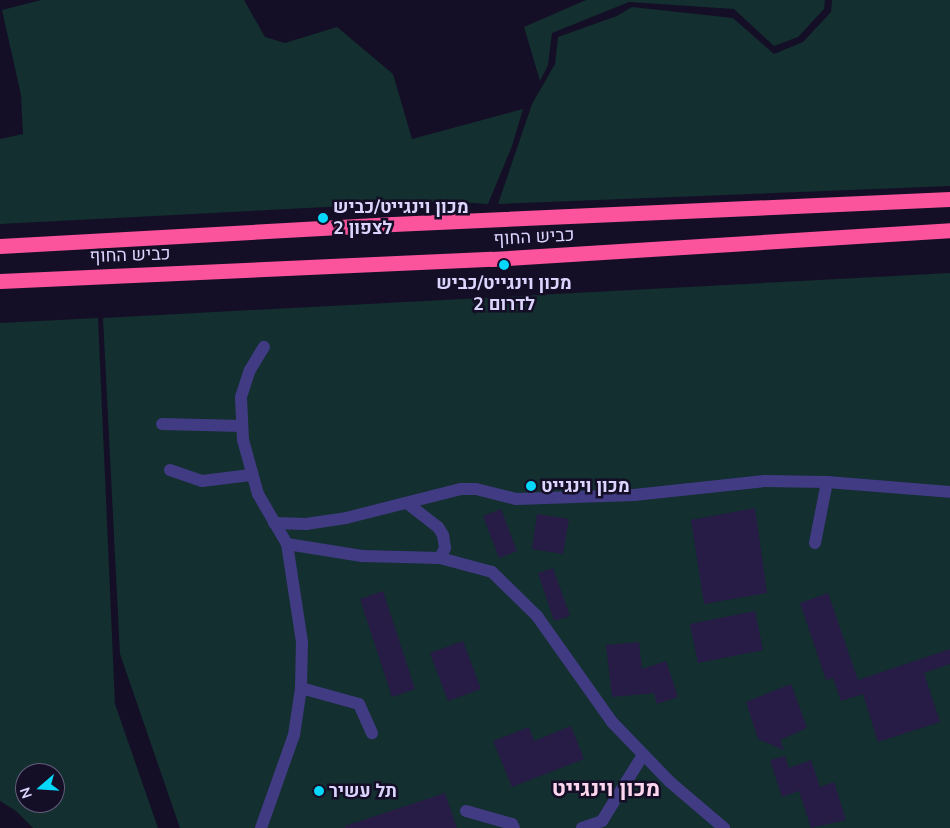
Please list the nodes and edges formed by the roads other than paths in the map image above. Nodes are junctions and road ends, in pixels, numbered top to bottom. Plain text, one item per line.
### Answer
1 (950, 199) edge
2 (950, 230) edge
3 (0, 246) edge
4 (0, 280) edge
5 (264, 347) dead end
6 (162, 424) dead end
7 (242, 426) junction
8 (170, 470) dead end
9 (251, 475) junction
10 (827, 482) junction
11 (950, 492) edge
12 (407, 503) junction
13 (274, 523) junction
14 (815, 543) dead end
15 (287, 544) junction
16 (440, 558) junction
17 (301, 688) junction
18 (372, 733) dead end
19 (643, 755) junction
20 (466, 810) dead end
21 (261, 828) edge
22 (514, 828) edge
23 (582, 828) edge
24 (724, 828) edge

1 - 3 highway, כביש החוף
2 - 4 highway, כביש החוף
5 - 7 street
6 - 7 street
7 - 9 street
8 - 9 street
9 - 13 street
10 - 11 street
10 - 12 street
10 - 14 street
12 - 13 street
12 - 16 street
13 - 15 street
15 - 16 street
15 - 17 street
16 - 19 street
17 - 18 street
17 - 21 street
19 - 23 street
19 - 24 street
20 - 22 street

